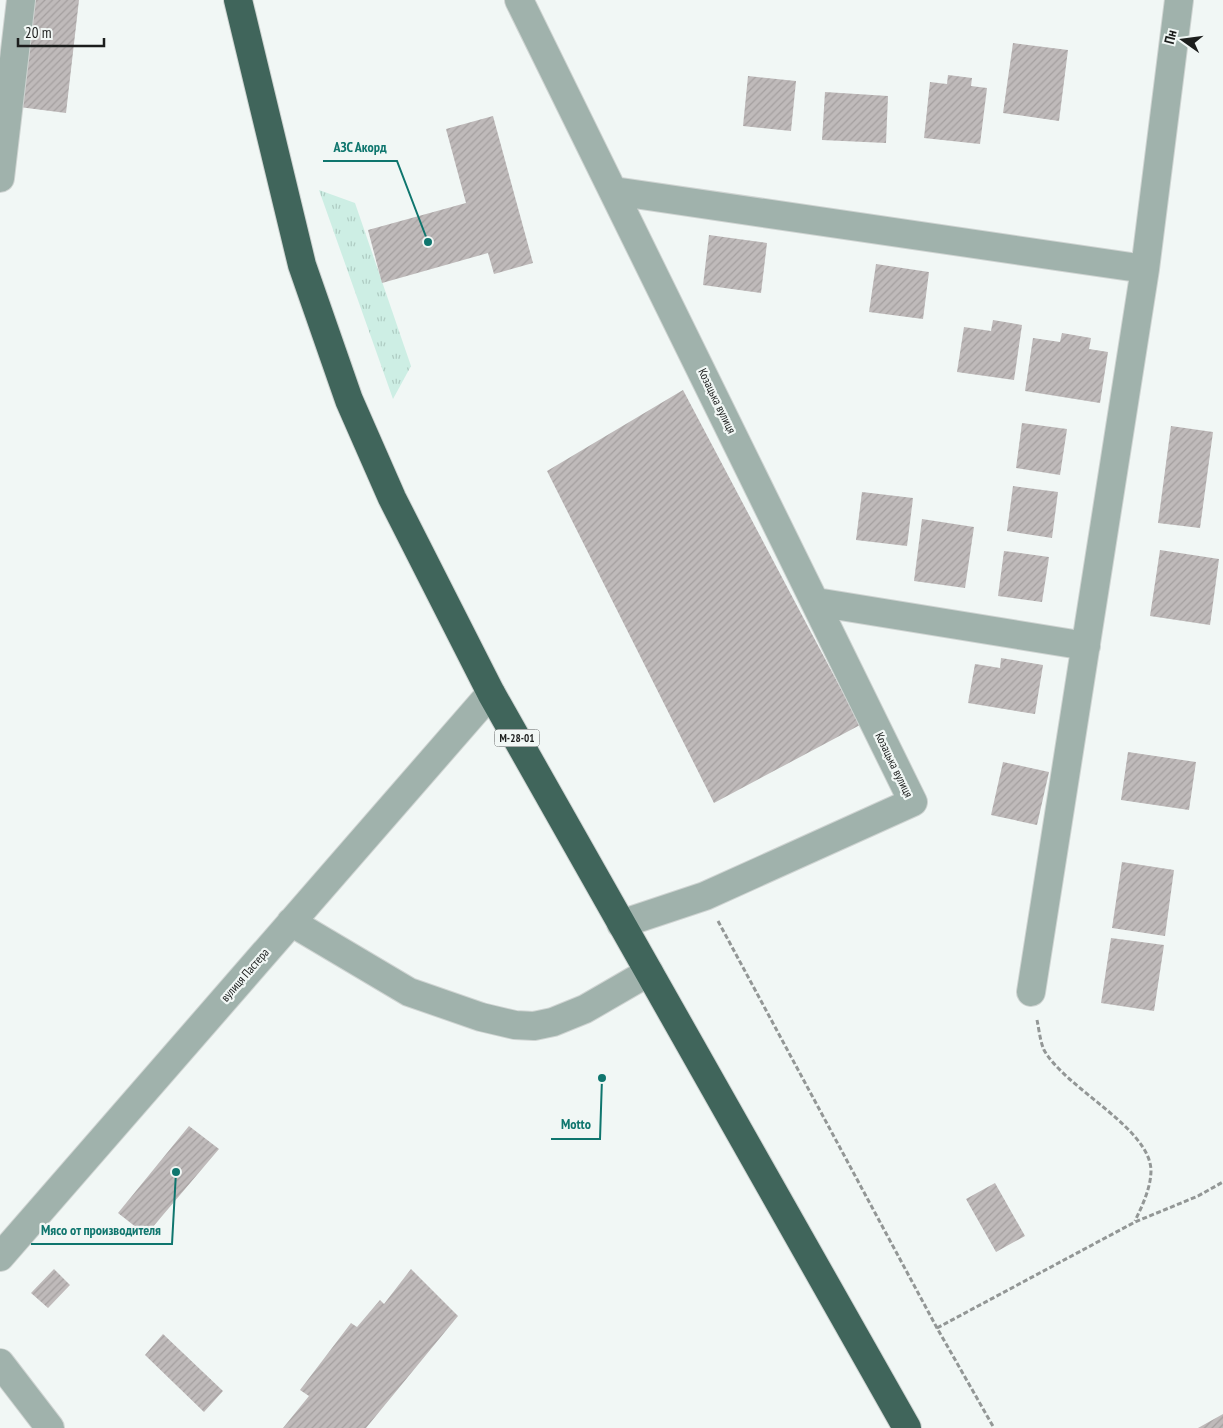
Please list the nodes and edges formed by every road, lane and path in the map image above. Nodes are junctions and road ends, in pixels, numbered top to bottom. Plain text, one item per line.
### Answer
1 (21, 0) edge
2 (238, 0) edge
3 (519, 0) edge
4 (1179, 0) edge
5 (0, 178) edge
6 (614, 191) junction
7 (1145, 269) junction
8 (816, 602) junction
9 (1086, 646) junction
10 (491, 693) junction
11 (705, 896) junction
12 (291, 922) junction
13 (621, 924) junction
14 (649, 972) junction
15 (1031, 992) joint
16 (1223, 1182) edge
17 (1135, 1222) junction
18 (0, 1257) edge
19 (937, 1328) junction
20 (0, 1363) edge
21 (50, 1428) edge
22 (907, 1428) edge
23 (994, 1428) edge

1 - 5 street
2 - 10 highway, М-28-01
3 - 6 street, Козацька вулиця
4 - 7 street
6 - 7 street
6 - 8 street, Козацька вулиця
7 - 9 street
8 - 9 street
8 - 11 street, Козацька вулиця
9 - 15 street
10 - 12 street, вулиця Пастера
10 - 13 highway, М-28-01
11 - 13 street
11 - 19 path
12 - 14 street
12 - 18 street, вулиця Пастера
13 - 14 highway, М-28-01
14 - 22 highway, М-28-01
15 - 17 path
16 - 17 path
17 - 19 path
19 - 23 path
20 - 21 street

